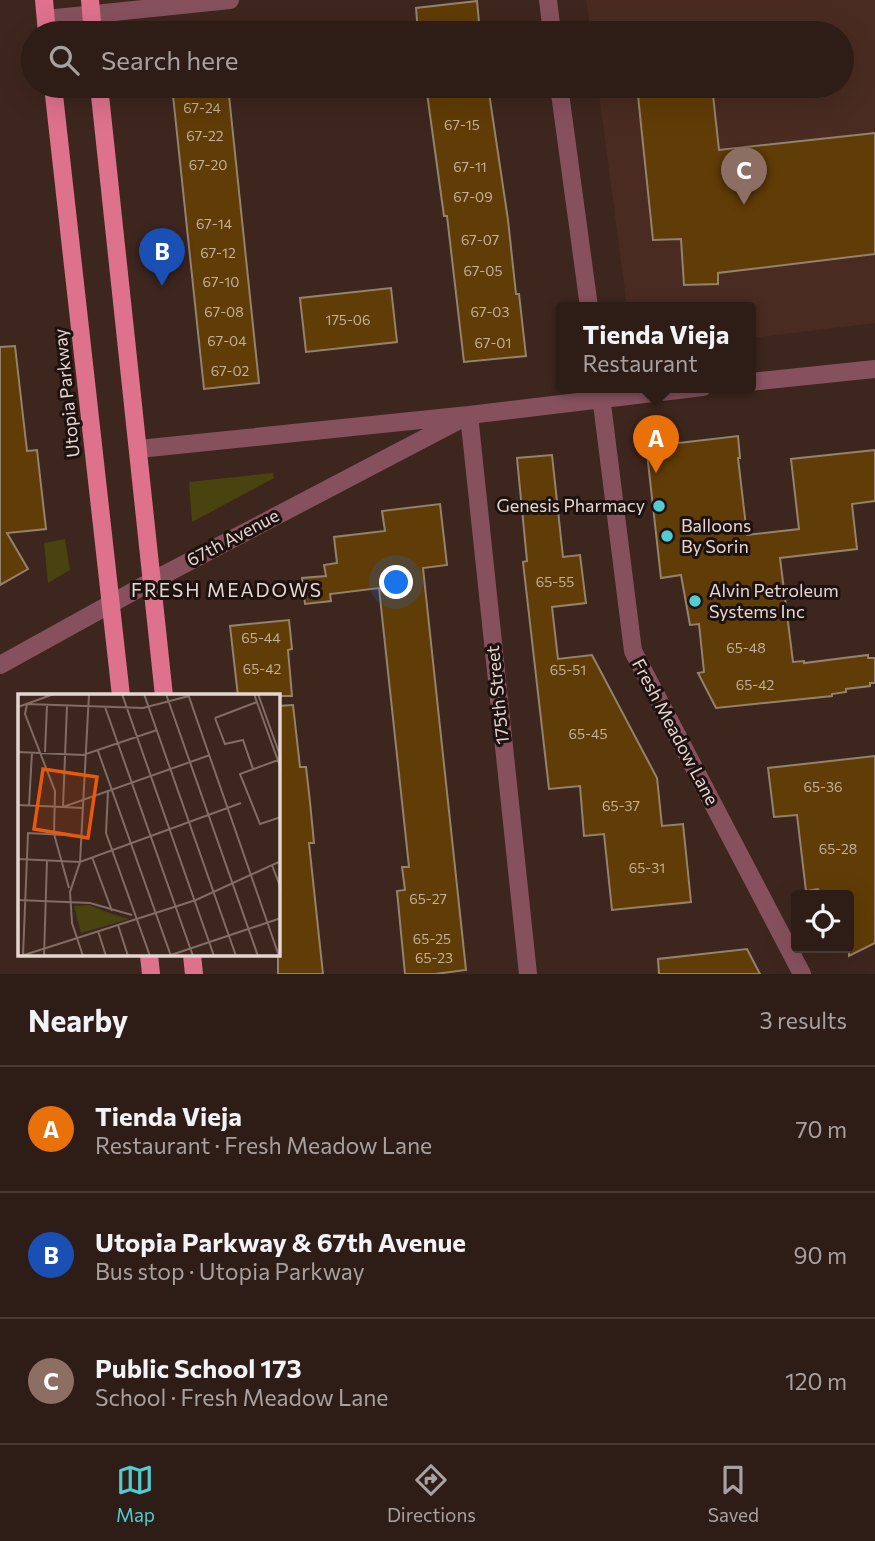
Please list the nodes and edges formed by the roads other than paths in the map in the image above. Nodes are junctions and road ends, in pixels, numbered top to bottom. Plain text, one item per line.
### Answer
1 (44, 0) edge
2 (230, 0) edge
3 (548, 0) edge
4 (90, 7) edge
5 (46, 21) edge
6 (58, 21) edge
7 (551, 21) edge
8 (54, 98) edge
9 (100, 98) edge
10 (561, 98) edge
11 (588, 302) edge
12 (875, 369) edge
13 (756, 381) edge
14 (600, 393) edge
15 (469, 415) junction
16 (139, 449) junction
17 (152, 581) junction
18 (111, 604) junction
19 (0, 665) edge
20 (121, 694) edge
21 (164, 694) edge
22 (149, 956) edge
23 (192, 956) edge
24 (151, 974) edge
25 (194, 974) edge
26 (528, 974) edge
27 (802, 974) edge

1 - 5 main road
2 - 4 street
3 - 7 street
4 - 6 street
8 - 18 main road, Utopia Parkway
9 - 16 main road
10 - 11 street
12 - 13 street
14 - 15 street, 67th Avenue
14 - 27 street, Fresh Meadow Lane
15 - 16 street, 67th Avenue
15 - 17 street, 67th Avenue
15 - 26 street, 175th Street
16 - 17 main road
17 - 18 street, 67th Avenue
17 - 21 main road
18 - 19 street, 67th Avenue
18 - 20 main road, Utopia Parkway
22 - 24 main road
23 - 25 main road

